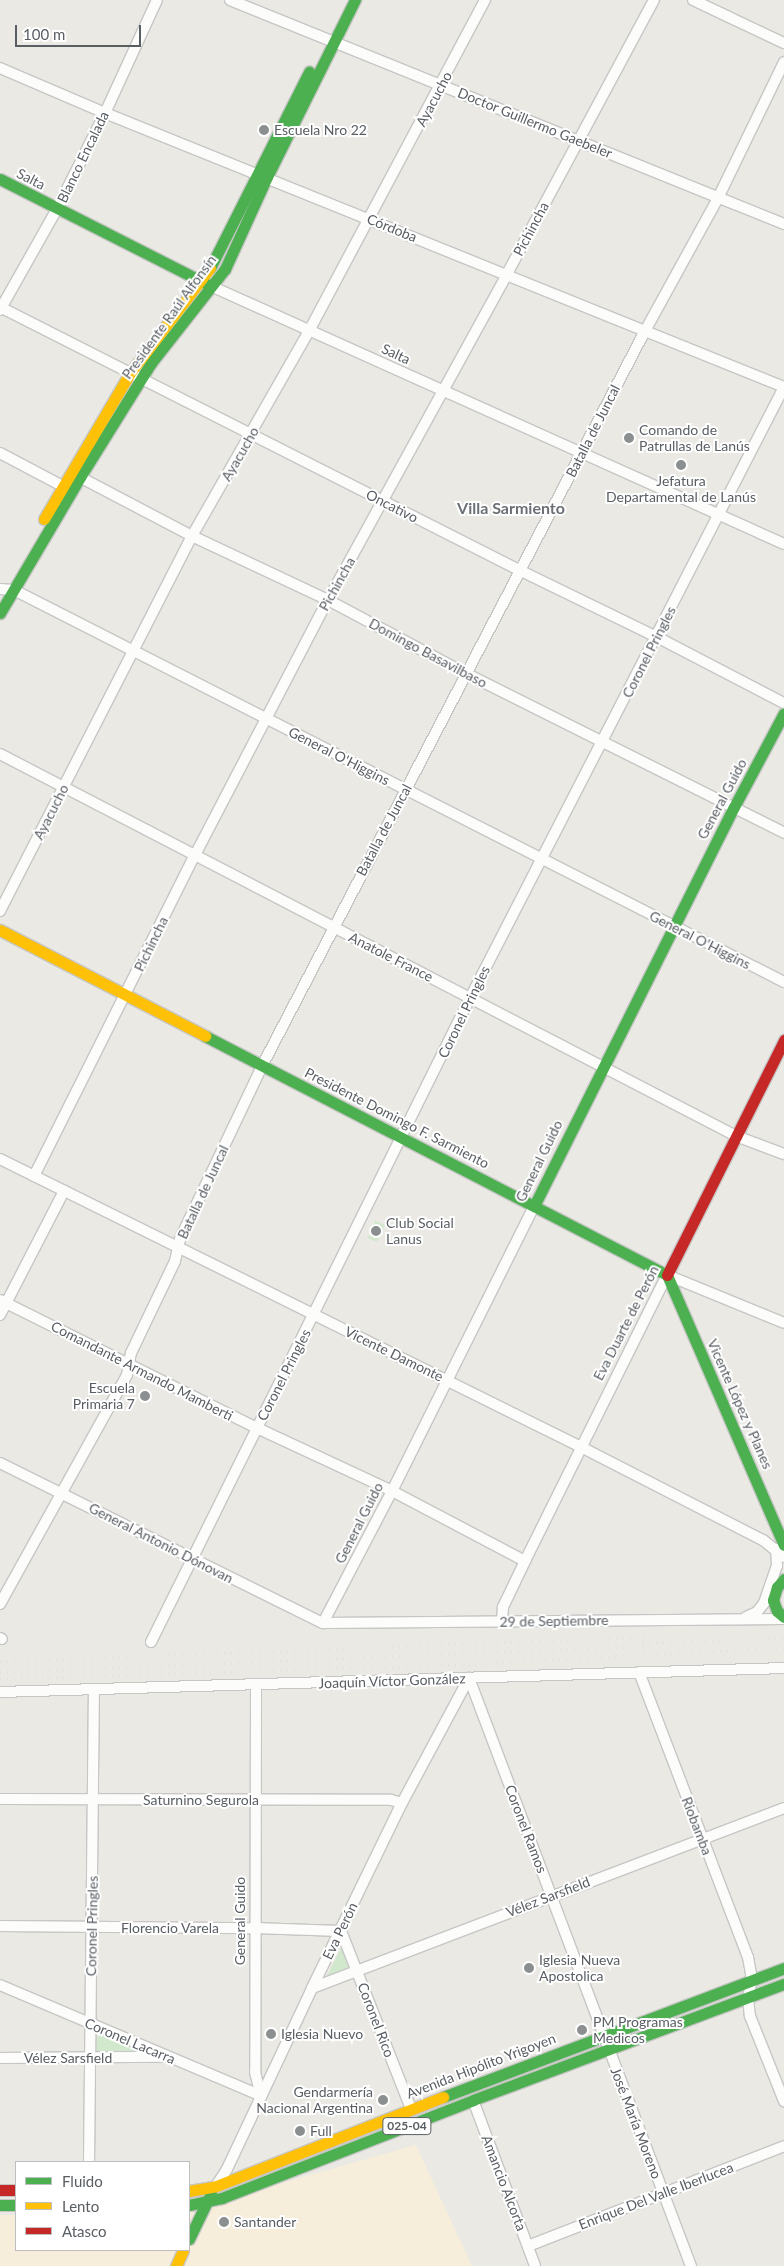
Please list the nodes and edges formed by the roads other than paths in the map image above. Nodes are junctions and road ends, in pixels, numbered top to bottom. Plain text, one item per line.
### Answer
1 (157, 0) edge
2 (230, 0) edge
3 (345, 0) edge
4 (355, 0) edge
5 (485, 0) edge
6 (654, 0) edge
7 (693, 0) edge
8 (330, 41) junction
9 (784, 43) edge
10 (784, 62) edge
11 (0, 68) edge
12 (442, 85) junction
13 (106, 113) junction
14 (579, 140) junction
15 (262, 176) junction
16 (0, 179) edge
17 (718, 198) junction
18 (57, 209) junction
19 (368, 219) junction
20 (784, 224) edge
21 (507, 274) junction
22 (201, 281) junction
23 (212, 287) junction
24 (0, 308) edge
25 (308, 331) junction
26 (645, 331) junction
27 (130, 373) junction
28 (140, 380) junction
29 (784, 387) edge
30 (442, 392) junction
31 (251, 435) junction
32 (0, 453) edge
33 (581, 454) junction
34 (76, 474) junction
35 (67, 488) junction
36 (383, 501) junction
37 (718, 515) junction
38 (192, 536) junction
39 (784, 544) edge
40 (521, 571) junction
41 (4, 591) edge
42 (328, 600) junction
43 (0, 613) edge
44 (657, 637) junction
45 (133, 652) junction
46 (465, 673) junction
47 (784, 703) edge
48 (784, 713) edge
49 (266, 719) junction
50 (602, 742) junction
51 (0, 754) edge
52 (64, 787) junction
53 (405, 790) junction
54 (734, 807) junction
55 (784, 833) edge
56 (195, 855) junction
57 (541, 859) junction
58 (0, 911) edge
59 (674, 926) junction
60 (333, 927) junction
61 (0, 930) edge
62 (784, 982) edge
63 (125, 995) junction
64 (470, 998) junction
65 (784, 1040) edge
66 (262, 1066) junction
67 (602, 1066) junction
68 (736, 1136) junction
69 (402, 1138) junction
70 (784, 1154) edge
71 (0, 1159) edge
72 (34, 1176) junction
73 (64, 1191) junction
74 (534, 1206) junction
75 (178, 1248) junction
76 (667, 1275) junction
77 (3, 1302) edge
78 (0, 1314) edge
79 (314, 1316) junction
80 (784, 1323) edge
81 (128, 1364) junction
82 (447, 1380) junction
83 (257, 1428) junction
84 (581, 1447) junction
85 (0, 1463) edge
86 (392, 1491) junction
87 (60, 1493) junction
88 (777, 1525) junction
89 (763, 1540) junction
90 (780, 1547) edge
91 (784, 1557) edge
92 (193, 1559) junction
93 (525, 1561) junction
94 (784, 1579) edge
95 (0, 1604) edge
96 (784, 1618) edge
97 (741, 1619) junction
98 (502, 1621) junction
99 (323, 1622) junction
100 (152, 1642) dead end
101 (784, 1668) edge
102 (639, 1672) junction
103 (470, 1678) junction
104 (256, 1686) junction
105 (94, 1689) junction
106 (0, 1692) edge
107 (0, 1799) edge
108 (93, 1800) junction
109 (256, 1800) junction
110 (402, 1803) junction
111 (784, 1808) edge
112 (702, 1839) junction
113 (552, 1896) junction
114 (0, 1926) edge
115 (92, 1928) junction
116 (254, 1928) junction
117 (341, 1931) junction
118 (784, 1968) edge
119 (357, 1969) junction
120 (752, 1980) junction
121 (784, 1984) edge
122 (0, 1985) edge
123 (312, 1988) junction
124 (748, 1998) junction
125 (91, 2024) junction
126 (603, 2036) junction
127 (608, 2050) junction
128 (167, 2057) junction
129 (0, 2058) edge
130 (91, 2058) junction
131 (261, 2096) junction
132 (473, 2100) junction
133 (784, 2101) edge
134 (411, 2109) junction
135 (784, 2146) edge
136 (89, 2161) edge
137 (216, 2186) junction
138 (0, 2190) edge
139 (15, 2190) edge
140 (190, 2191) edge
141 (663, 2193) junction
142 (206, 2203) junction
143 (0, 2205) edge
144 (15, 2205) edge
145 (190, 2205) edge
146 (190, 2237) edge
147 (528, 2246) junction
148 (183, 2251) edge
149 (176, 2266) edge
150 (536, 2266) edge
151 (692, 2266) edge

1 - 13 street, Blanco Encalada
2 - 8 street, Doctor Guillermo Gaebeler
3 - 8 main road, Presidente Raúl Alfonsín
4 - 8 main road, Presidente Raúl Alfonsín
5 - 12 street, Ayacucho
6 - 14 street, Pichincha
7 - 9 street
8 - 12 street, Doctor Guillermo Gaebeler
8 - 15 main road, Presidente Raúl Alfonsín
10 - 17 street, Batalla de Juncal
11 - 13 street, Córdoba
12 - 14 street, Doctor Guillermo Gaebeler
12 - 19 street, Ayacucho
13 - 15 street, Córdoba
13 - 18 street, Blanco Encalada
14 - 17 street, Doctor Guillermo Gaebeler
14 - 21 street, Pichincha
15 - 19 street, Córdoba
15 - 22 main road, Presidente Raúl Alfonsín
15 - 23 main road, Presidente Raúl Alfonsín
16 - 18 main road, Salta
17 - 20 street, Doctor Guillermo Gaebeler
17 - 26 street, Batalla de Juncal
18 - 22 main road, Salta
18 - 24 street, Blanco Encalada
19 - 21 street, Córdoba
19 - 25 street, Ayacucho
21 - 26 street, Córdoba
21 - 30 street, Pichincha
22 - 23 main road, Salta
22 - 27 main road, Presidente Raúl Alfonsín
23 - 25 street, Salta
23 - 28 main road, Presidente Raúl Alfonsín
24 - 27 street, Oncativo
25 - 30 street, Salta
25 - 31 street, Ayacucho
26 - 29 street, Córdoba
26 - 33 street, Batalla de Juncal
27 - 28 street, Oncativo
27 - 34 main road, Presidente Raúl Alfonsín
28 - 31 street, Oncativo
28 - 34 main road, Presidente Raúl Alfonsín
29 - 37 street, Coronel Pringles
30 - 33 street, Salta
30 - 36 street, Pichincha
31 - 36 street, Oncativo
31 - 38 street, Ayacucho
32 - 35 street
33 - 37 street, Salta
33 - 40 street, Batalla de Juncal
34 - 35 main road, Presidente Raúl Alfonsín
34 - 38 street, Domingo Basavilbaso
35 - 41 main road, Presidente Raúl Alfonsín
36 - 40 street, Oncativo
36 - 42 street, Pichincha
37 - 39 street, Salta
37 - 44 street, Coronel Pringles
38 - 42 street, Domingo Basavilbaso
38 - 45 street, Ayacucho
40 - 44 street, Oncativo
40 - 46 street, Batalla de Juncal
41 - 43 main road, Presidente Raúl Alfonsín
41 - 45 street, General O'Higgins
42 - 46 street, Domingo Basavilbaso
42 - 49 street, Pichincha
44 - 47 street, Oncativo
44 - 50 street, Coronel Pringles
45 - 49 street, General O'Higgins
45 - 52 street, Ayacucho
46 - 50 street, Domingo Basavilbaso
46 - 53 street, Batalla de Juncal
48 - 54 main road, General Guido
49 - 53 street, General O'Higgins
49 - 56 street, Pichincha
50 - 54 street, Domingo Basavilbaso
50 - 57 street, Coronel Pringles
51 - 52 street, Anatole France
52 - 56 street, Anatole France
52 - 58 street, Ayacucho
53 - 57 street, General O'Higgins
53 - 60 street, Batalla de Juncal
54 - 55 street, Domingo Basavilbaso
54 - 59 main road, General Guido
56 - 60 street, Anatole France
56 - 63 street, Pichincha
57 - 59 street, General O'Higgins
57 - 64 street, Coronel Pringles
59 - 62 street, General O'Higgins
59 - 67 main road, General Guido
60 - 64 street, Anatole France
60 - 66 street, Batalla de Juncal
61 - 63 main road, Presidente Domingo F. Sarmiento
63 - 66 main road, Presidente Domingo F. Sarmiento
63 - 72 street, Pichincha
64 - 67 street, Anatole France
64 - 69 street, Coronel Pringles
65 - 68 main road, Eva Duarte de Perón
66 - 69 main road, Presidente Domingo F. Sarmiento
66 - 75 street, Batalla de Juncal
67 - 68 street, Anatole France
67 - 74 main road, General Guido
68 - 70 street, Anatole France
68 - 76 main road, Eva Duarte de Perón
69 - 74 main road, Presidente Domingo F. Sarmiento
69 - 79 street, Coronel Pringles
71 - 72 street, Vicente Damonte
72 - 73 street, Vicente Damonte
73 - 75 street, Vicente Damonte
73 - 77 street
74 - 76 main road, Presidente Domingo F. Sarmiento
74 - 82 street, General Guido
75 - 79 street, Vicente Damonte
75 - 81 street, Batalla de Juncal
76 - 80 street, Presidente Domingo F. Sarmiento
76 - 84 street, Eva Duarte de Perón
76 - 88 main road, Vicente López y Planes
77 - 78 street
77 - 81 street, Comandante Armando Mamberti
79 - 82 street, Vicente Damonte
79 - 83 street, Coronel Pringles
81 - 83 street, Comandante Armando Mamberti
81 - 87 street, Batalla de Juncal
82 - 84 street, Vicente Damonte
82 - 86 street, General Guido
83 - 86 street, Comandante Armando Mamberti
83 - 92 street, Coronel Pringles
84 - 89 street, Vicente Damonte
84 - 93 street, Eva Duarte de Perón
85 - 87 street, General Antonio Dónovan
86 - 93 street, Comandante Armando Mamberti
86 - 99 street, General Guido
87 - 92 street, General Antonio Dónovan
87 - 95 street, Batalla de Juncal
88 - 89 street
88 - 90 main road, Vicente López y Planes
89 - 90 street, Vicente Damonte
90 - 91 street, Vicente Damonte
90 - 97 street
92 - 99 street, General Antonio Dónovan
92 - 100 street, Coronel Pringles
93 - 98 street, Eva Duarte de Perón
94 - 96 main road
96 - 97 street, 29 de Septiembre
97 - 98 street, 29 de Septiembre
98 - 99 street, 29 de Septiembre
101 - 102 street, Joaquín Víctor González
102 - 103 street, Joaquín Víctor González
102 - 112 street, Riobamba
103 - 104 street, Joaquín Víctor González
103 - 110 street, Eva Perón
103 - 113 street, Coronel Ramos
104 - 105 street, Joaquín Víctor González
104 - 109 street, General Guido
105 - 106 street, Joaquín Víctor González
105 - 108 street, Coronel Pringles
107 - 108 street, Saturnino Segurola
108 - 109 street, Saturnino Segurola
108 - 115 street, Coronel Pringles
109 - 110 street, Saturnino Segurola
109 - 116 street, General Guido
110 - 117 street, Eva Perón
111 - 112 street, Vélez Sarsfield
112 - 113 street, Vélez Sarsfield
112 - 120 street, Riobamba
113 - 119 street, Vélez Sarsfield
113 - 126 street, Coronel Ramos
114 - 115 street, Florencio Varela
115 - 116 street, Florencio Varela
115 - 125 street, Coronel Pringles
116 - 117 street, Florencio Varela
116 - 131 street, General Guido
117 - 119 street, Coronel Rico
117 - 123 street, Eva Perón
118 - 120 main road, Avenida Hipólito Yrigoyen / 025-04
119 - 123 street, Vélez Sarsfield
119 - 134 street, Coronel Rico
120 - 124 street
120 - 126 main road, Avenida Hipólito Yrigoyen / 025-04
121 - 124 main road, 025-04
122 - 125 street, Coronel Lacarra
123 - 131 street, Eva Perón
124 - 127 main road, 025-04
124 - 133 street
125 - 128 street, Coronel Lacarra
125 - 130 street, Coronel Pringles
126 - 127 street, José María Moreno
126 - 134 main road, Avenida Hipólito Yrigoyen / 025-04
127 - 132 main road, 025-04
127 - 141 street, José María Moreno
128 - 130 street, Vélez Sarsfield
128 - 131 street, Coronel Lacarra
129 - 130 street, Vélez Sarsfield
130 - 136 street, Coronel Pringles
131 - 137 street, Eva Perón
132 - 142 main road, 025-04
132 - 147 street, Amancio Alcorta
134 - 137 main road, Avenida Hipólito Yrigoyen / 025-04
135 - 141 street, Enrique Del Valle Iberlucea
137 - 140 main road, Avenida Hipólito Yrigoyen / 025-04
137 - 142 main road
138 - 139 main road
141 - 147 street, Enrique Del Valle Iberlucea
141 - 151 street, José María Moreno
142 - 145 main road, 025-04
142 - 146 main road
143 - 144 main road
147 - 150 street, Amancio Alcorta
148 - 149 main road

